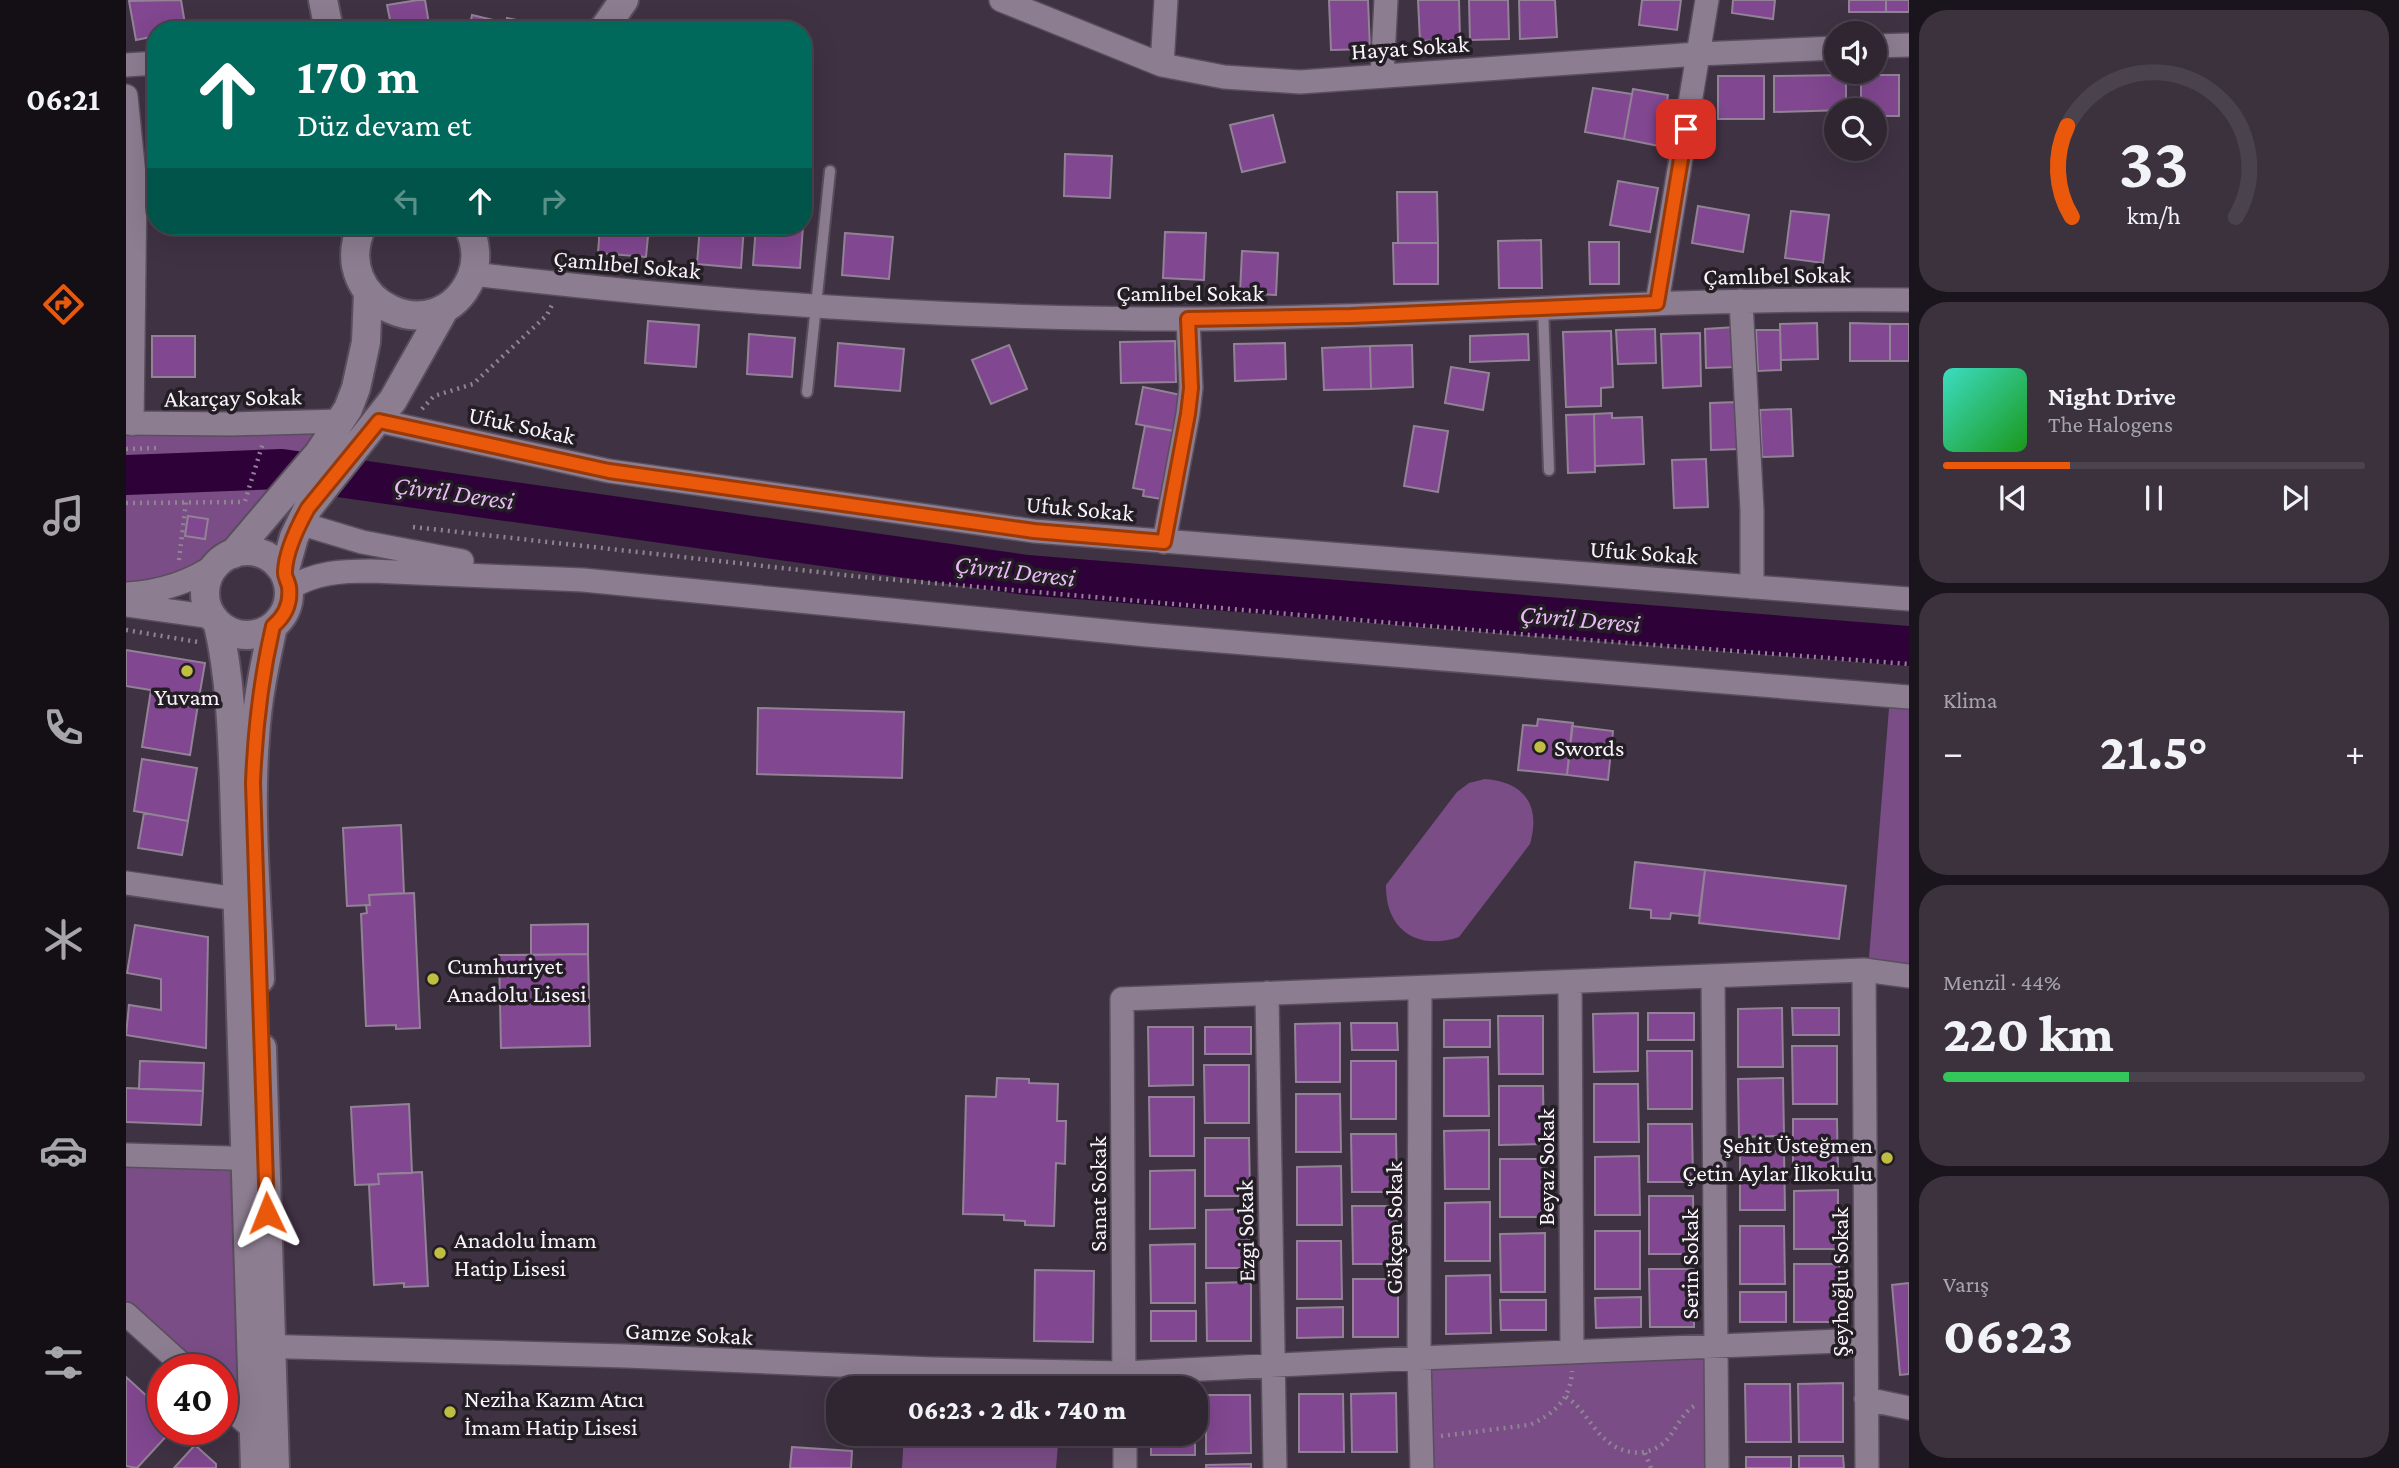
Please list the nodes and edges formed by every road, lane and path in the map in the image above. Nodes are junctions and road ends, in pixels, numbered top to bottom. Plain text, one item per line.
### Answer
1 (323, 0) edge
2 (627, 0) edge
3 (1001, 0) edge
4 (1166, 0) edge
5 (1386, 0) edge
6 (1707, 0) edge
7 (327, 21) edge
8 (610, 21) edge
9 (618, 21) edge
10 (1909, 45) edge
11 (1887, 46) edge
12 (1824, 49) edge
13 (1698, 54) junction
14 (147, 64) edge
15 (126, 65) edge
16 (1162, 65) junction
17 (1382, 75) junction
18 (126, 96) edge
19 (830, 170) dead end
20 (359, 235) edge
21 (482, 235) edge
22 (472, 251) edge
23 (562, 285) junction
24 (368, 293) junction
25 (1909, 300) edge
26 (1741, 301) junction
27 (1657, 303) junction
28 (814, 306) junction
29 (445, 307) junction
30 (1544, 308) junction
31 (1188, 319) junction
32 (807, 392) dead end
33 (341, 421) junction
34 (379, 421) junction
35 (129, 424) edge
36 (406, 426) junction
37 (263, 443) dead end
38 (332, 458) junction
39 (1549, 470) dead end
40 (186, 502) junction
41 (244, 502) junction
42 (126, 503) edge
43 (291, 508) junction
44 (405, 526) dead end
45 (1164, 542) junction
46 (226, 559) junction
47 (179, 563) dead end
48 (583, 580) junction
49 (287, 581) junction
50 (1752, 587) junction
51 (126, 594) edge
52 (1909, 599) edge
53 (126, 605) edge
54 (216, 621) junction
55 (273, 626) junction
56 (1909, 664) edge
57 (1909, 697) edge
58 (126, 883) edge
59 (237, 900) junction
60 (1864, 970) junction
61 (1713, 976) junction
62 (1909, 976) edge
63 (1570, 982) junction
64 (1420, 988) junction
65 (1267, 993) junction
66 (126, 1155) edge
67 (255, 1159) junction
68 (126, 1314) edge
69 (1866, 1340) junction
70 (262, 1346) junction
71 (1716, 1346) junction
72 (1572, 1352) junction
73 (170, 1354) edge
74 (1419, 1358) junction
75 (1273, 1366) junction
76 (1054, 1376) edge
77 (1124, 1376) edge
78 (1167, 1376) edge
79 (1566, 1397) junction
80 (1866, 1399) junction
81 (1716, 1403) junction
82 (1909, 1408) edge
83 (238, 1416) edge
84 (254, 1430) junction
85 (1422, 1438) junction
86 (1125, 1446) edge
87 (1645, 1452) junction
88 (255, 1468) edge
89 (275, 1468) edge
90 (1125, 1468) edge
91 (1275, 1468) edge
92 (1422, 1468) edge
93 (1651, 1468) edge
94 (1717, 1468) edge
95 (1867, 1468) edge

1 - 7 street
2 - 8 street
2 - 9 street
3 - 16 street, Hayat Sokak
4 - 16 street
5 - 17 street
6 - 13 street
10 - 11 street
12 - 13 street, Hayat Sokak
13 - 17 street, Hayat Sokak
13 - 27 street
14 - 15 street
16 - 17 street, Hayat Sokak
18 - 35 street
19 - 28 lane
20 - 24 street
21 - 22 street
22 - 23 street, Çamlıbel Sokak
22 - 29 street
23 - 28 street, Çamlıbel Sokak
23 - 36 path
24 - 29 street
24 - 33 street
25 - 26 street, Çamlıbel Sokak
26 - 27 street, Çamlıbel Sokak
26 - 50 street
27 - 30 street, Çamlıbel Sokak
28 - 31 street, Çamlıbel Sokak
28 - 32 lane
29 - 34 street
30 - 31 street, Çamlıbel Sokak
30 - 39 lane
31 - 45 street
33 - 35 street, Akarçay Sokak
33 - 38 street
34 - 36 street, Ufuk Sokak
34 - 38 street
36 - 45 street, Ufuk Sokak
37 - 41 path
38 - 43 street
40 - 41 path
40 - 42 path
40 - 47 path
41 - 43 path
43 - 46 street
43 - 48 street
43 - 49 street
44 - 56 path
45 - 50 street, Ufuk Sokak
46 - 49 street
46 - 51 street
46 - 54 street
48 - 49 street
48 - 57 street
49 - 55 street
50 - 52 street, Ufuk Sokak
53 - 54 street
54 - 55 street
54 - 59 street
55 - 67 street
58 - 59 street
59 - 67 street
60 - 61 street
60 - 62 street
60 - 69 street, Şeyhoğlu Sokak
61 - 63 street
61 - 71 street, Serin Sokak
63 - 64 street
63 - 72 street, Beyaz Sokak
64 - 65 street
64 - 74 street, Gökçen Sokak
65 - 75 street, Ezgi Sokak
65 - 77 street, Sanat Sokak
66 - 67 street
67 - 70 street
68 - 73 street
69 - 71 street, Gamze Sokak
69 - 80 street, Şeyhoğlu Sokak
70 - 76 street, Gamze Sokak
70 - 84 street
70 - 89 street
71 - 72 street, Gamze Sokak
71 - 81 street, Serin Sokak
72 - 74 street, Gamze Sokak
72 - 79 path
74 - 75 street, Gamze Sokak
74 - 85 street, Gökçen Sokak
75 - 78 street, Gamze Sokak
75 - 91 street, Ezgi Sokak
79 - 85 path
79 - 87 path
80 - 82 street
80 - 95 street, Şeyhoğlu Sokak
81 - 87 path
81 - 94 street, Serin Sokak
83 - 84 street
84 - 88 street
85 - 92 street, Gökçen Sokak
86 - 90 street
87 - 93 path

